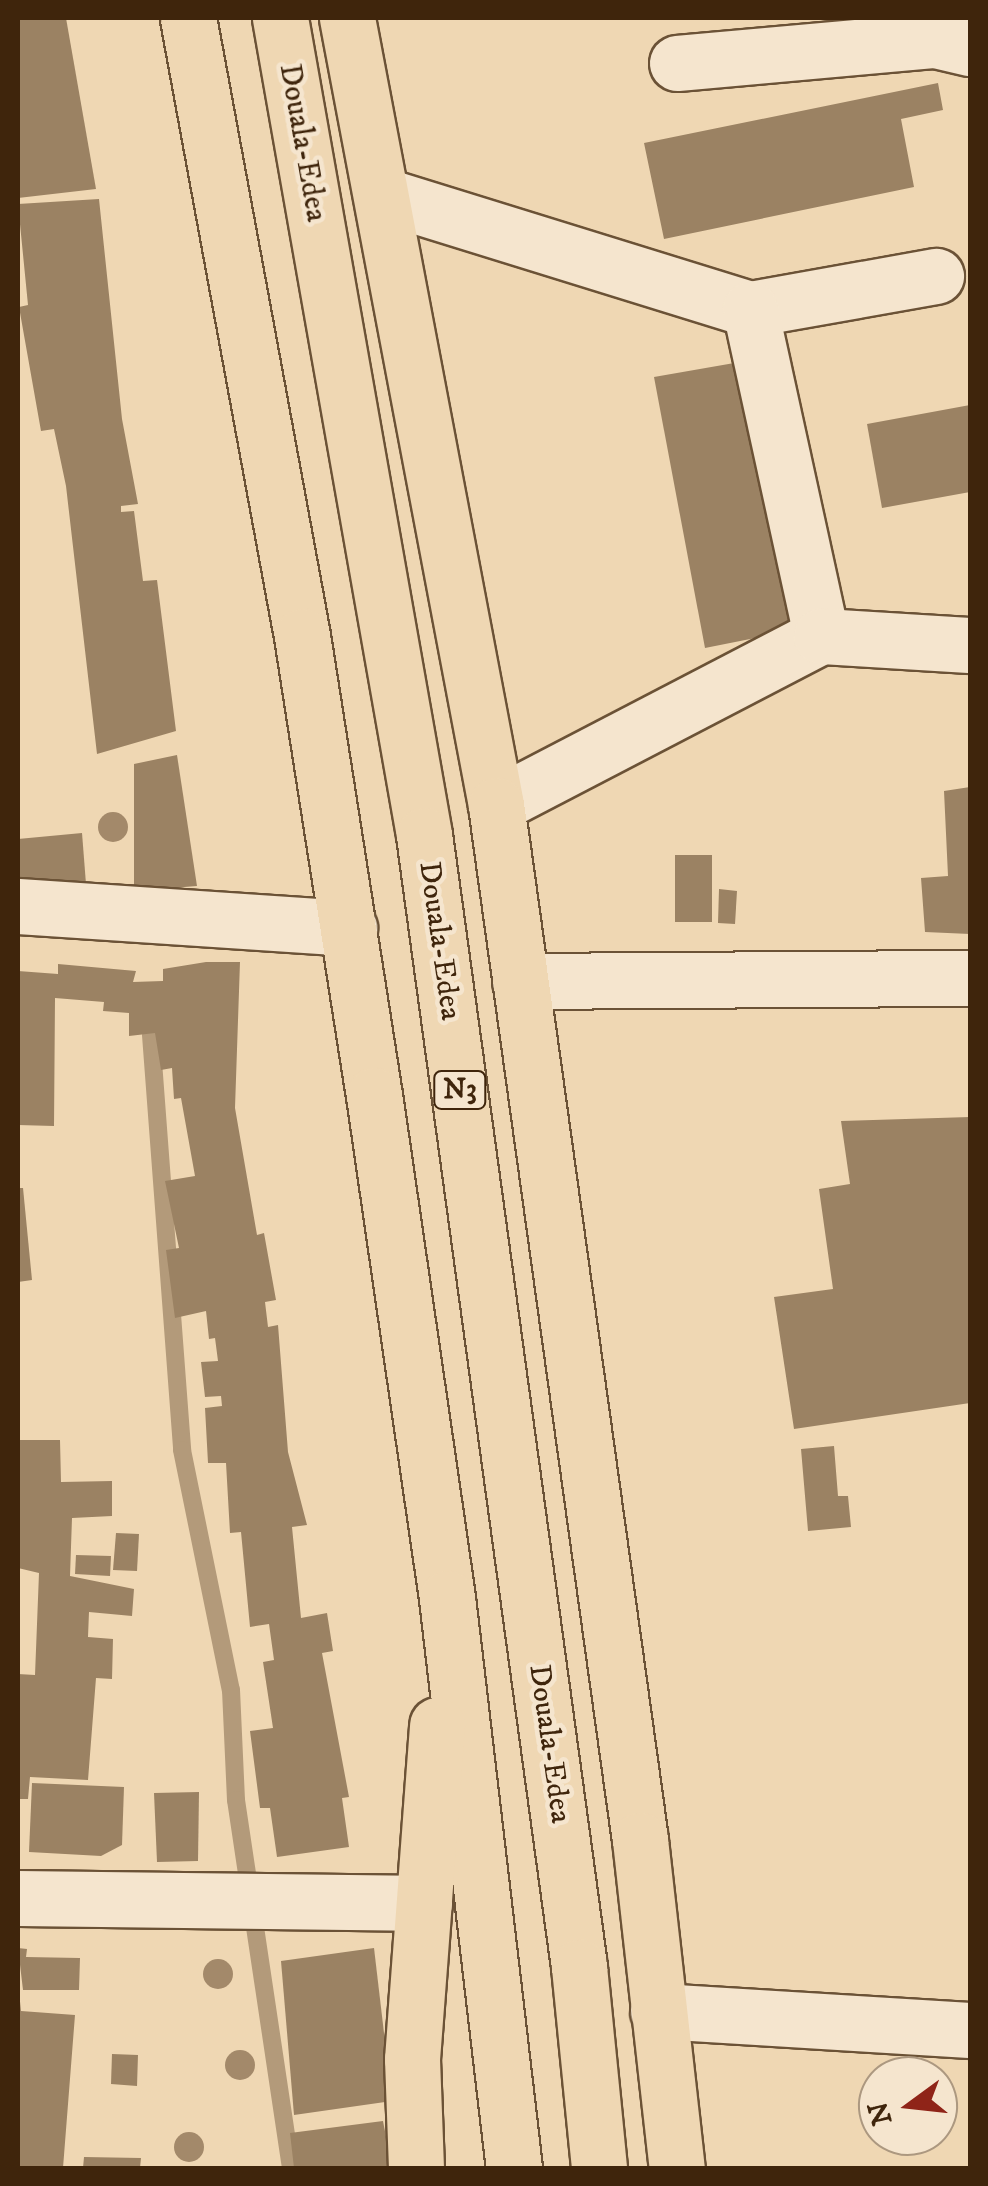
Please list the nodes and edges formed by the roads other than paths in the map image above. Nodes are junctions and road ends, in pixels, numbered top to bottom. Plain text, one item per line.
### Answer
1 (188, 18) edge
2 (280, 18) edge
3 (347, 18) edge
4 (384, 18) edge
5 (970, 48) edge
6 (677, 63) dead end
7 (370, 126) junction
8 (384, 196) junction
9 (936, 276) dead end
10 (750, 308) junction
11 (821, 636) junction
12 (970, 646) edge
13 (496, 806) junction
14 (18, 906) edge
15 (349, 928) junction
16 (970, 978) edge
17 (520, 980) junction
18 (447, 1598) junction
19 (18, 1898) edge
20 (424, 1904) junction
21 (658, 2010) junction
22 (970, 2030) edge
23 (416, 2168) edge
24 (514, 2168) edge
25 (599, 2168) edge
26 (677, 2168) edge

1 - 15 main road
2 - 25 main road, Douala-Edea / N3
3 - 7 main road
4 - 7 main road
5 - 6 street
7 - 8 main road
8 - 10 street
8 - 13 main road
9 - 10 street
10 - 11 street
11 - 12 street
11 - 13 street
13 - 17 main road
14 - 15 street
15 - 18 main road
16 - 17 street
17 - 21 main road
18 - 20 main road
18 - 24 main road
19 - 20 street
20 - 23 main road
21 - 22 street
21 - 26 main road

